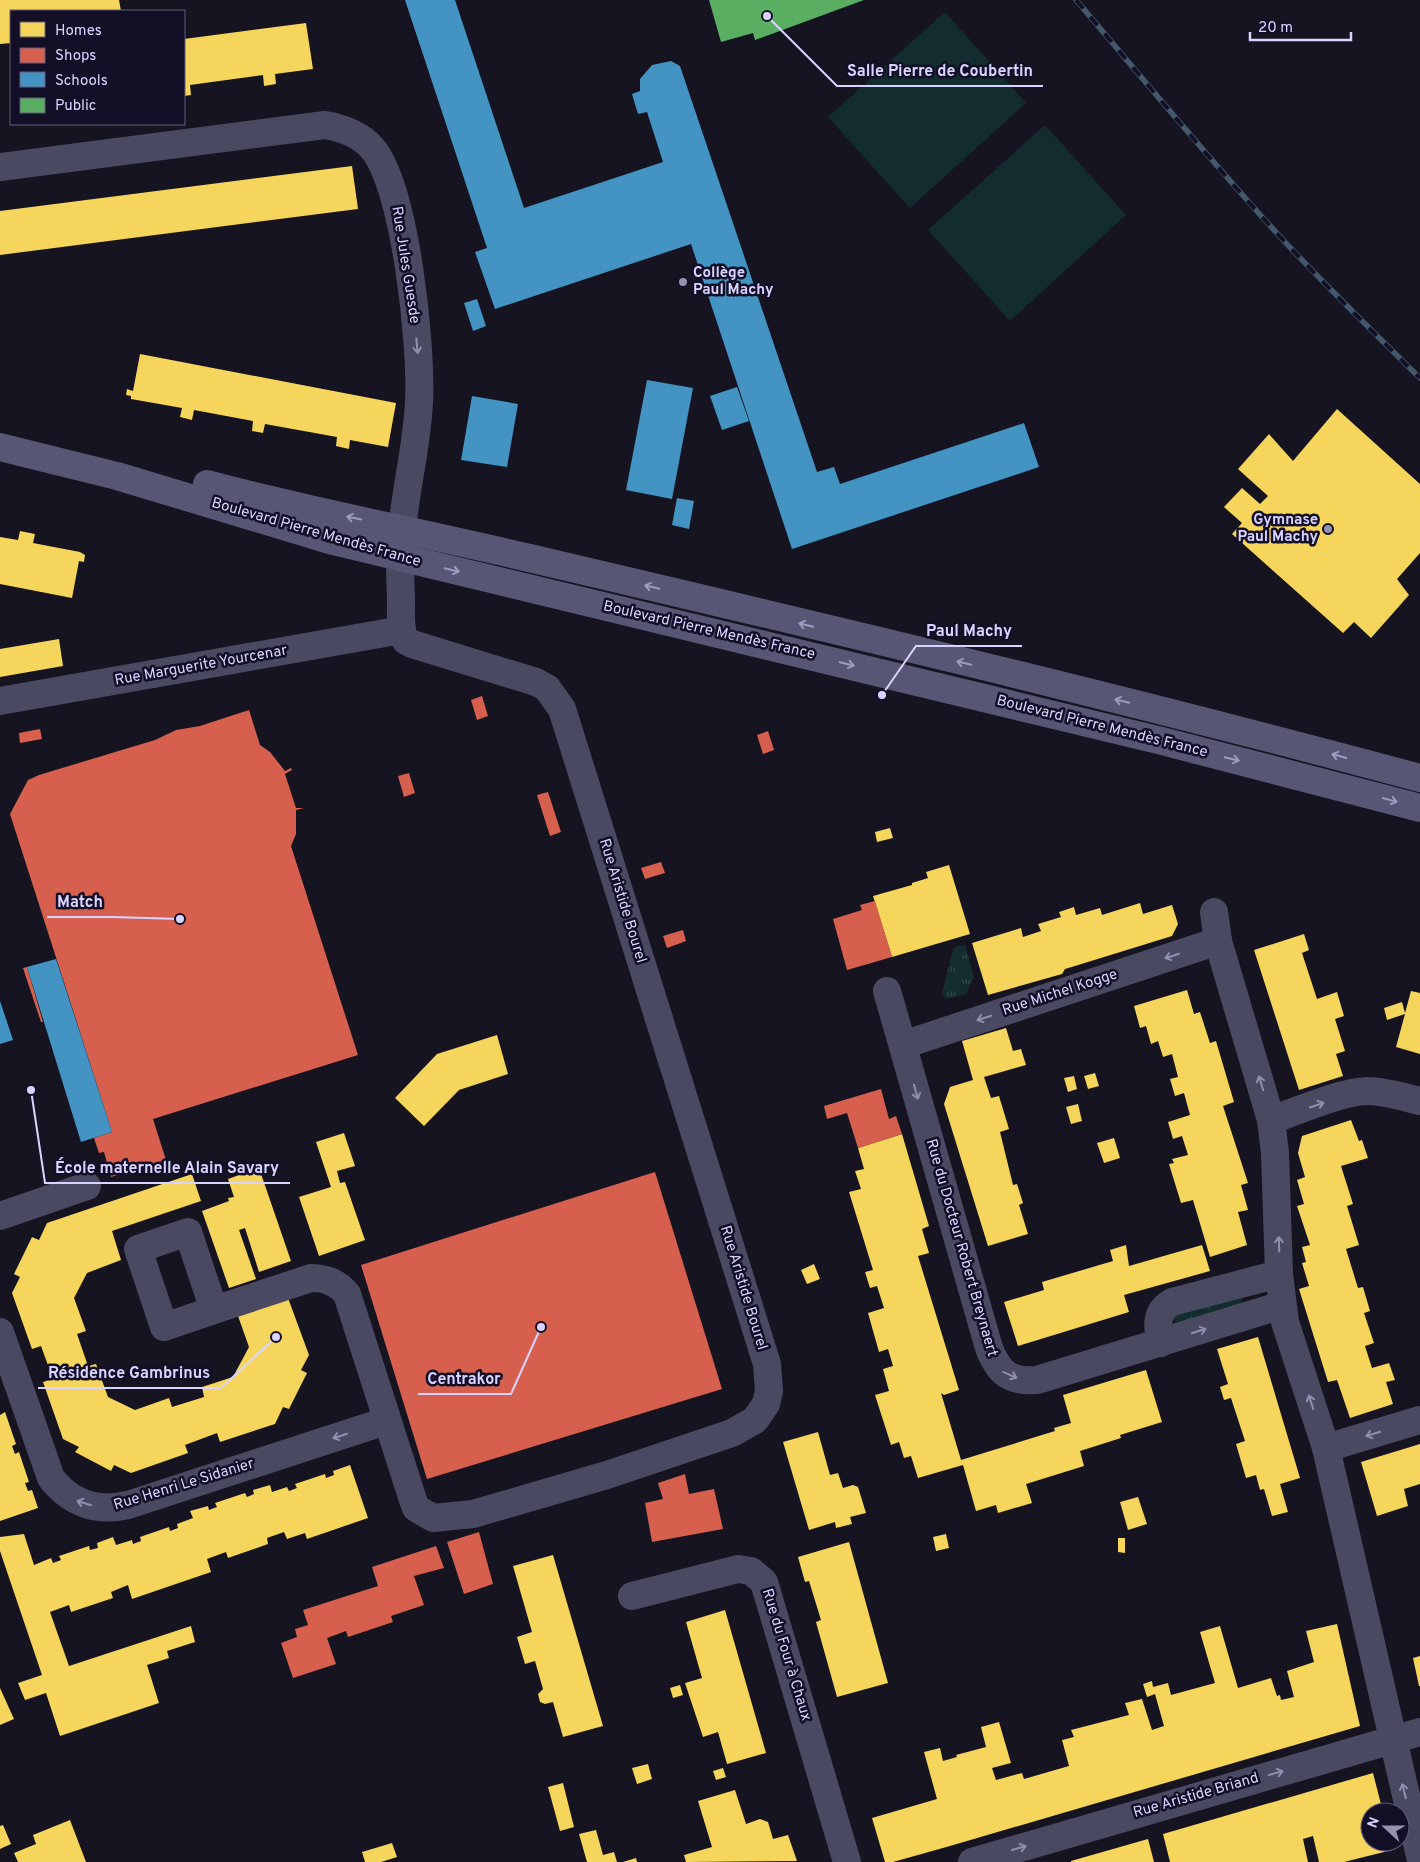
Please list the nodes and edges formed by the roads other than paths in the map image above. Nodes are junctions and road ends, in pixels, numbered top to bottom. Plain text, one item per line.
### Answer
1 (0, 167) edge
2 (0, 431) edge
3 (0, 446) edge
4 (402, 529) junction
5 (400, 558) junction
6 (402, 630) junction
7 (0, 701) edge
8 (1420, 778) edge
9 (1420, 808) edge
10 (1214, 912) dead end
11 (1218, 941) junction
12 (887, 990) dead end
13 (903, 1045) junction
14 (1420, 1101) edge
15 (1271, 1120) junction
16 (87, 1186) dead end
17 (0, 1216) edge
18 (1279, 1274) junction
19 (1282, 1305) junction
20 (214, 1310) dead end
21 (0, 1332) edge
22 (1161, 1343) junction
23 (386, 1420) junction
24 (1420, 1420) edge
25 (1326, 1448) junction
26 (632, 1596) dead end
27 (1420, 1732) edge
28 (1393, 1740) junction
29 (1420, 1856) edge
30 (847, 1862) edge
31 (972, 1862) edge

1 -> 4 street, Rue Jules Guesde
4 -> 2 main road, Boulevard Pierre Mendès France
3 - 5 main road, Boulevard Pierre Mendès France
4 - 5 street, Rue Jules Guesde
8 -> 4 main road, Boulevard Pierre Mendès France
5 - 6 street
5 -> 9 main road, Boulevard Pierre Mendès France
6 - 7 street, Rue Marguerite Yourcenar
6 - 23 street, Rue Aristide Bourel
10 - 11 street
11 -> 13 street, Rue Michel Kogge
15 -> 11 street
12 - 13 street, Rue du Docteur Robert Breynaert
13 -> 22 street, Rue du Docteur Robert Breynaert
15 -> 14 street
18 -> 15 street
16 - 17 street
18 - 19 street
18 - 22 street
22 -> 19 street, Rue du Docteur Robert Breynaert
25 -> 19 street
20 - 23 street, Rue Aristide Bourel
23 -> 21 street, Rue Henri Le Sidanier
24 -> 25 street
25 - 28 street
26 - 30 street, Rue du Four à Chaux
27 - 28 street, Rue Aristide Briand
29 -> 28 street
31 -> 28 street, Rue Aristide Briand

